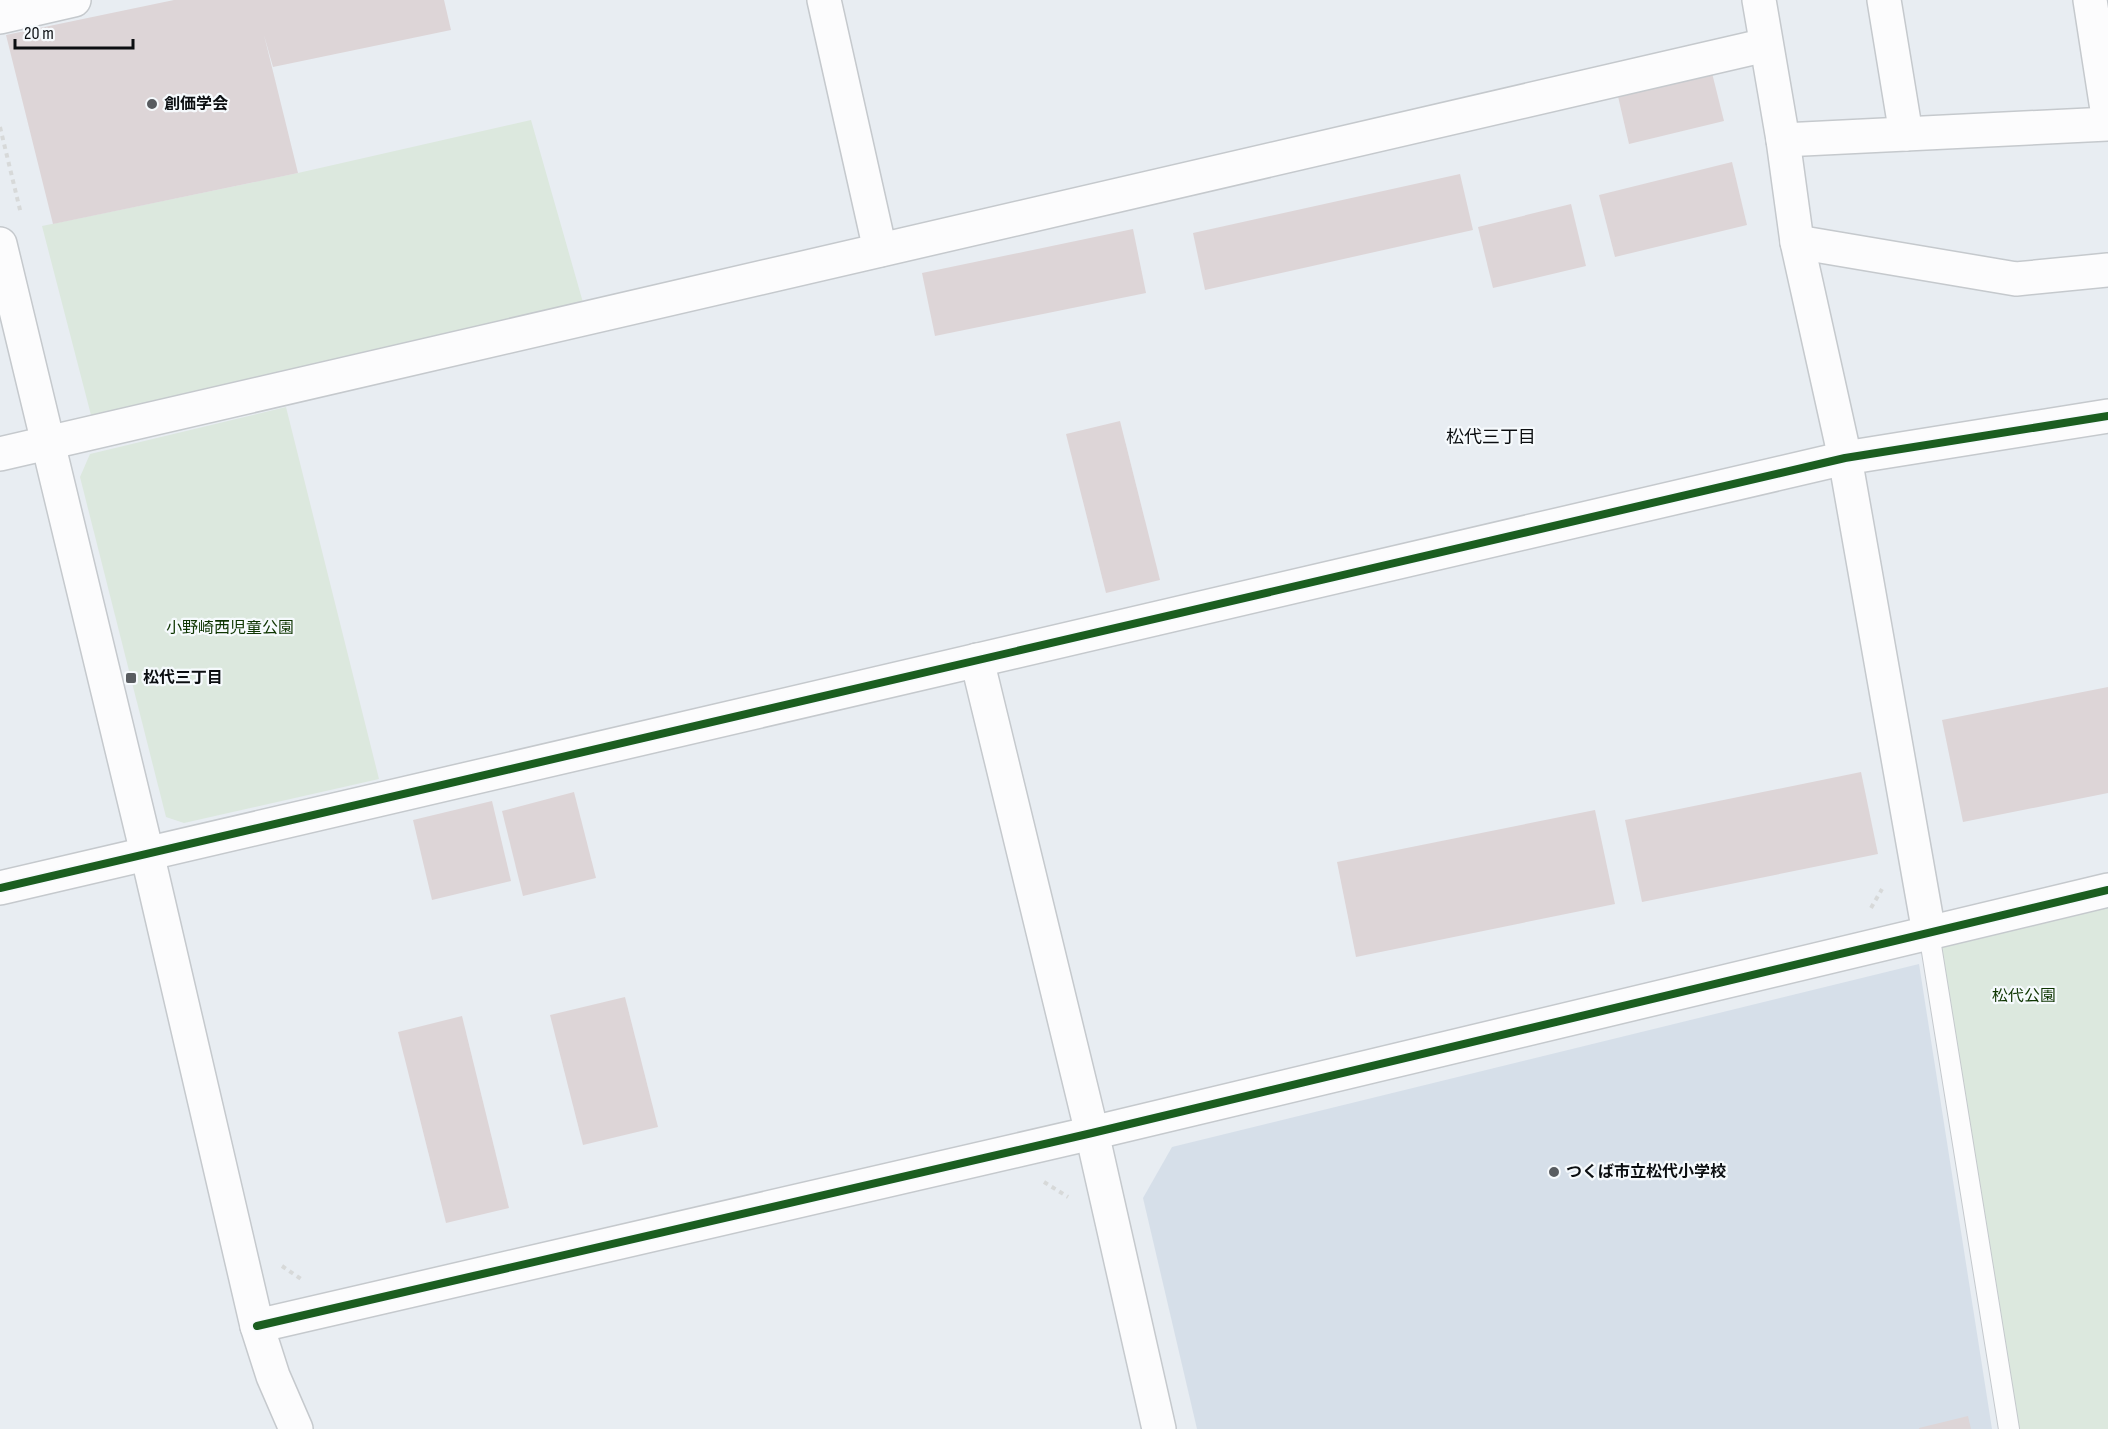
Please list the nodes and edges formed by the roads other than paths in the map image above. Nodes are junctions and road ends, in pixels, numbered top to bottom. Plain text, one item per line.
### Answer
1 (74, 0) edge
2 (824, 0) edge
3 (1759, 0) edge
4 (1884, 0) edge
5 (2090, 0) edge
6 (0, 17) edge
7 (1766, 45) junction
8 (2108, 116) edge
9 (2108, 124) edge
10 (1906, 134) junction
11 (1783, 140) junction
12 (1797, 242) junction
13 (0, 244) edge
14 (880, 250) junction
15 (2108, 270) edge
16 (2108, 416) edge
17 (47, 443) junction
18 (0, 454) edge
19 (1845, 458) junction
20 (977, 660) junction
21 (147, 853) junction
22 (0, 888) edge
23 (2108, 890) edge
24 (1929, 933) junction
25 (1092, 1133) junction
26 (257, 1326) junction
27 (296, 1429) edge
28 (1159, 1429) edge
29 (2009, 1429) edge

1 - 6 street
2 - 14 street
3 - 7 street
4 - 10 street
5 - 8 street
7 - 11 street
7 - 14 street
9 - 10 street
10 - 11 street
11 - 12 street
12 - 15 street
12 - 19 street
13 - 17 street
14 - 17 street
16 - 19 street
17 - 18 street
17 - 21 street
19 - 20 street
19 - 24 street
20 - 21 street
20 - 25 street
21 - 22 street
21 - 26 street
23 - 24 street
24 - 25 street
24 - 29 lane
25 - 26 street
25 - 28 street
26 - 27 street

